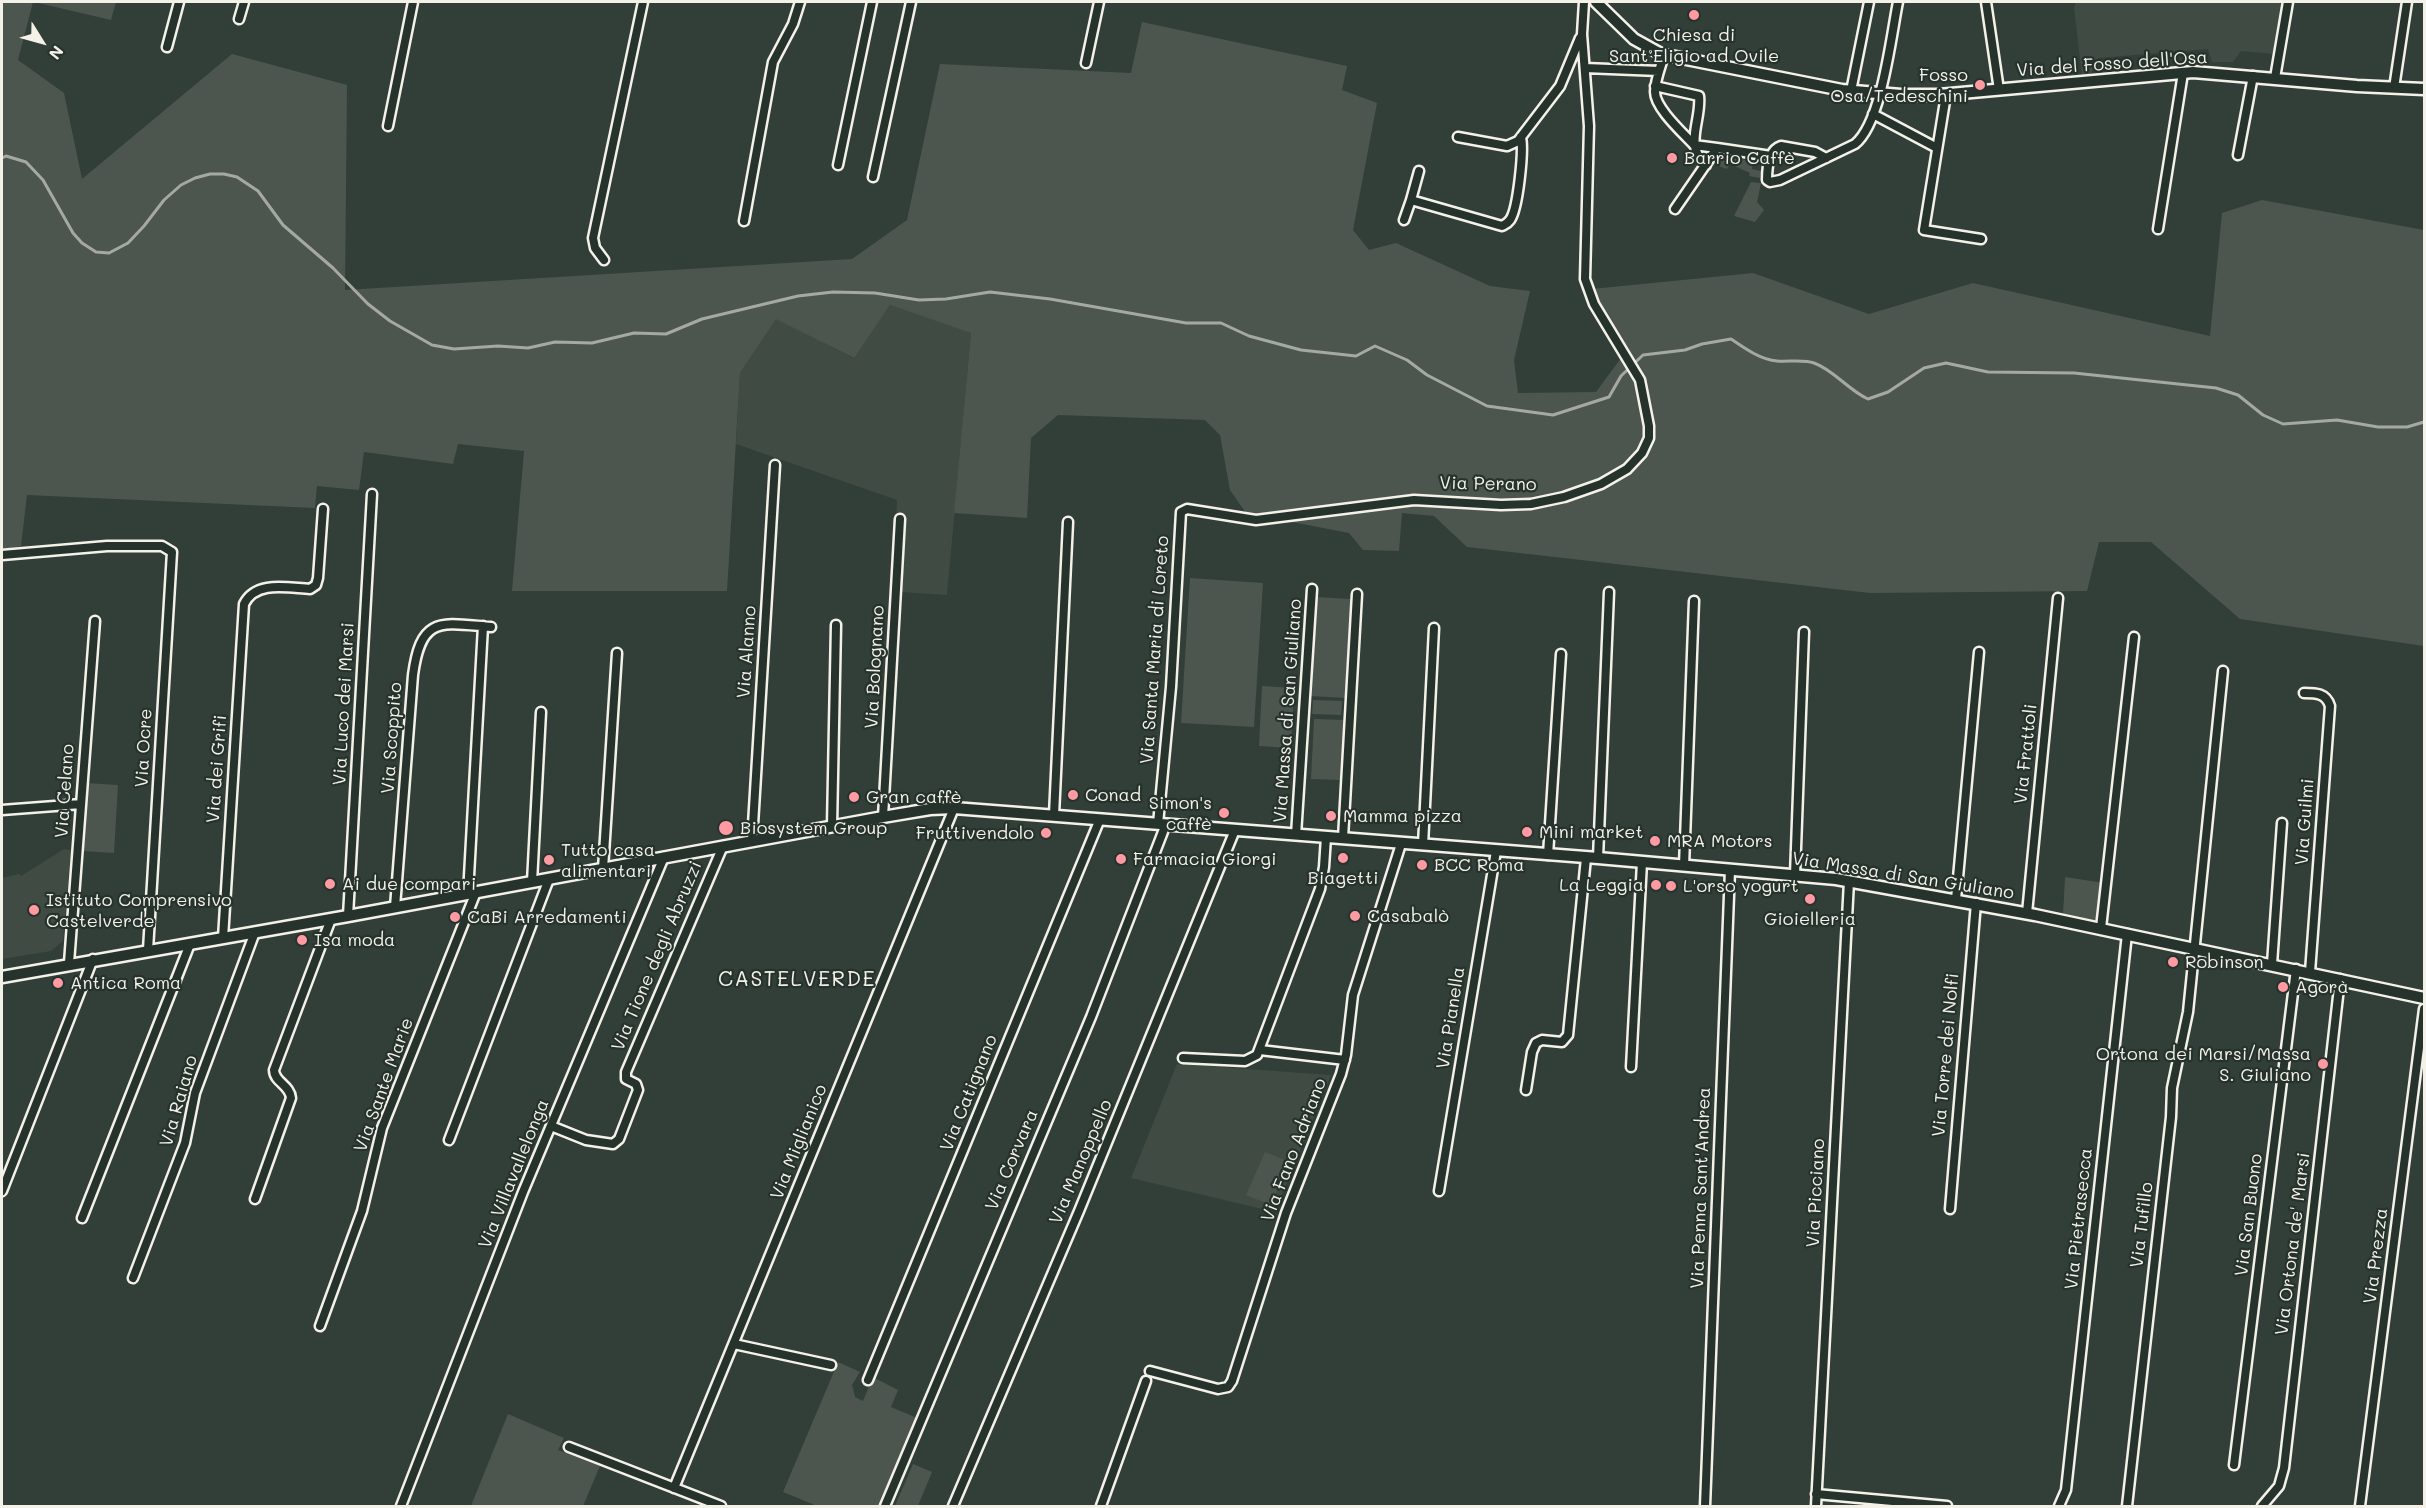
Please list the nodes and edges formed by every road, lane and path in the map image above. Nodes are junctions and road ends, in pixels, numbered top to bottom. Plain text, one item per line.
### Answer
1 (179, 2) edge
2 (244, 2) edge
3 (413, 2) edge
4 (644, 2) edge
5 (800, 2) edge
6 (872, 2) edge
7 (911, 2) edge
8 (1099, 2) edge
9 (1584, 2) edge
10 (1596, 2) edge
11 (1869, 2) edge
12 (1898, 2) edge
13 (1986, 2) edge
14 (2288, 2) edge
15 (2407, 2) edge
16 (239, 19) dead end
17 (1582, 34) junction
18 (167, 47) dead end
19 (1664, 55) junction
20 (1086, 63) dead end
21 (1585, 68) junction
22 (1659, 72) junction
23 (2183, 73) junction
24 (2253, 76) junction
25 (2275, 78) junction
26 (1655, 86) junction
27 (2394, 88) junction
28 (2424, 89) edge
29 (1999, 90) junction
30 (1851, 91) junction
31 (1880, 94) junction
32 (1946, 94) junction
33 (1873, 114) junction
34 (388, 126) dead end
35 (1458, 137) dead end
36 (1521, 137) junction
37 (1694, 145) junction
38 (1717, 148) junction
39 (1937, 148) junction
40 (2238, 155) dead end
41 (1771, 156) junction
42 (1826, 158) junction
43 (838, 165) dead end
44 (1706, 165) junction
45 (1419, 171) dead end
46 (873, 177) dead end
47 (1411, 200) junction
48 (1675, 209) dead end
49 (1404, 220) dead end
50 (744, 221) dead end
51 (2158, 229) dead end
52 (1981, 239) dead end
53 (604, 260) dead end
54 (775, 465) dead end
55 (372, 494) dead end
56 (323, 509) dead end
57 (1180, 514) joint
58 (900, 519) dead end
59 (1068, 522) dead end
60 (2, 555) edge
61 (1312, 590) dead end
62 (1609, 592) dead end
63 (1357, 594) dead end
64 (2058, 598) dead end
65 (1694, 601) dead end
66 (95, 621) dead end
67 (836, 625) dead end
68 (487, 627) joint
69 (1434, 628) dead end
70 (1804, 632) dead end
71 (2134, 637) dead end
72 (1979, 652) dead end
73 (617, 653) dead end
74 (1561, 654) dead end
75 (2223, 671) dead end
76 (2304, 693) dead end
77 (541, 712) dead end
78 (81, 804) junction
79 (954, 808) junction
80 (2, 810) edge
81 (1054, 815) junction
82 (883, 817) junction
83 (1100, 819) junction
84 (2282, 823) dead end
85 (1162, 824) junction
86 (832, 826) junction
87 (1235, 830) junction
88 (1296, 834) junction
89 (1326, 837) junction
90 (1343, 838) junction
91 (752, 841) junction
92 (1401, 844) junction
93 (1423, 845) junction
94 (723, 846) junction
95 (1496, 851) junction
96 (1548, 855) junction
97 (664, 857) junction
98 (1586, 858) junction
99 (1598, 858) junction
100 (1642, 862) junction
101 (1684, 866) junction
102 (603, 869) junction
103 (1730, 870) junction
104 (1795, 875) junction
105 (549, 879) junction
106 (1850, 881) junction
107 (532, 882) junction
108 (472, 893) junction
109 (1956, 899) junction
110 (1976, 903) junction
111 (395, 907) junction
112 (2027, 913) junction
113 (348, 916) junction
114 (331, 919) junction
115 (2102, 928) junction
116 (255, 932) junction
117 (2127, 934) junction
118 (223, 938) junction
119 (190, 944) junction
120 (2193, 948) junction
121 (148, 950) junction
122 (93, 960) junction
123 (69, 963) junction
124 (2272, 964) junction
125 (2296, 969) junction
126 (2310, 972) junction
127 (2, 976) edge
128 (2340, 979) junction
129 (2424, 998) edge
130 (2424, 1009) edge
131 (1260, 1050) junction
132 (1183, 1058) dead end
133 (1345, 1060) junction
134 (1631, 1067) dead end
135 (1526, 1090) dead end
136 (551, 1126) junction
137 (449, 1140) dead end
138 (2, 1191) edge
139 (1439, 1191) dead end
140 (255, 1199) dead end
141 (1950, 1209) dead end
142 (82, 1218) dead end
143 (133, 1278) dead end
144 (320, 1326) dead end
145 (734, 1344) junction
146 (831, 1365) dead end
147 (1150, 1371) dead end
148 (868, 1380) dead end
149 (1146, 1381) dead end
150 (569, 1447) dead end
151 (2234, 1465) dead end
152 (674, 1488) junction
153 (1816, 1494) junction
154 (401, 1506) edge
155 (721, 1506) edge
156 (885, 1506) edge
157 (953, 1506) edge
158 (1101, 1506) edge
159 (1705, 1506) edge
160 (1816, 1506) edge
161 (1947, 1506) edge
162 (2059, 1506) edge
163 (2127, 1506) edge
164 (2262, 1506) edge
165 (2360, 1506) edge

1 - 18 street
2 - 16 street
3 - 34 street
4 - 53 street
5 - 50 street
6 - 43 street
7 - 46 street
8 - 20 street
9 - 17 street, Via Perano
10 - 19 street, Via del Fosso dell'Osa
11 - 30 street
12 - 31 street
13 - 29 street
14 - 25 street
15 - 27 street
17 - 21 street, Via Perano
17 - 36 street
19 - 22 street
19 - 30 street, Via del Fosso dell'Osa
21 - 22 street
21 - 57 street, Via Perano
22 - 26 street
23 - 24 street, Via del Fosso dell'Osa
23 - 29 street, Via del Fosso dell'Osa
23 - 51 street
24 - 25 street, Via del Fosso dell'Osa
24 - 40 street
25 - 27 street, Via del Fosso dell'Osa
26 - 37 street
26 - 37 street
27 - 28 street, Via del Fosso dell'Osa
29 - 32 street, Via del Fosso dell'Osa
30 - 31 street, Via del Fosso dell'Osa
31 - 32 street, Via del Fosso dell'Osa
31 - 33 street
32 - 39 street
33 - 39 street
33 - 42 street
35 - 36 street
36 - 47 street
37 - 38 street
37 - 44 street
38 - 41 street
38 - 44 street
39 - 52 street
41 - 42 street
41 - 42 street
44 - 48 street
45 - 47 street
47 - 49 street
54 - 91 street, Via Alanno
55 - 113 street, Via Luco dei Marsi
56 - 118 street, Via dei Grifi
57 - 85 street, Via Santa Maria di Loreto
58 - 82 street, Via Bolognano
59 - 81 street
60 - 121 street, Via Ocre
61 - 88 street, Via Massa di San Giuliano
62 - 99 street
63 - 90 street
64 - 112 street, Via Frattoli
65 - 101 street
66 - 78 street, Via Celano
67 - 86 street
68 - 108 street, Via Sante Marie
68 - 111 street, Via Scoppito
69 - 93 street
70 - 104 street
71 - 115 street
72 - 109 street
73 - 102 street
74 - 96 street
75 - 120 street, Via Tufillo
76 - 126 street, Via Guilmi
77 - 107 street
78 - 80 street
78 - 123 street, Via Celano
79 - 81 street, Via Massa di San Giuliano
79 - 82 street, Via Massa di San Giuliano
79 - 145 street, Via Miglianico
81 - 83 street, Via Massa di San Giuliano
82 - 86 street, Via Massa di San Giuliano
83 - 85 street, Via Massa di San Giuliano
83 - 148 street, Via Catignano
84 - 124 street
85 - 87 street, Via Massa di San Giuliano
85 - 156 street, Via Corvara
86 - 91 street, Via Massa di San Giuliano
87 - 88 street, Via Massa di San Giuliano
87 - 157 street, Via Manoppello
88 - 89 street, Via Massa di San Giuliano
89 - 90 street, Via Massa di San Giuliano
89 - 131 street
90 - 92 street, Via Massa di San Giuliano
91 - 94 street, Via Massa di San Giuliano
92 - 93 street, Via Massa di San Giuliano
92 - 133 street, Via Fano Adriano
93 - 95 street, Via Massa di San Giuliano
94 - 97 street, Via Massa di San Giuliano
94 - 136 street, Via Tione degli Abruzzi
95 - 96 street, Via Massa di San Giuliano
95 - 139 street, Via Pianella
96 - 98 street, Via Massa di San Giuliano
97 - 102 street, Via Massa di San Giuliano
97 - 136 street, Via Villavallelonga
98 - 99 street, Via Massa di San Giuliano
98 - 135 street
99 - 100 street, Via Massa di San Giuliano
100 - 101 street, Via Massa di San Giuliano
100 - 134 street
101 - 103 street, Via Massa di San Giuliano
102 - 105 street, Via Massa di San Giuliano
103 - 104 street, Via Massa di San Giuliano
103 - 159 street, Via Penna Sant'Andrea
104 - 106 street, Via Massa di San Giuliano
105 - 107 street, Via Massa di San Giuliano
105 - 137 street
106 - 109 street, Via Massa di San Giuliano
106 - 153 street, Via Picciano
107 - 108 street, Via Massa di San Giuliano
108 - 111 street, Via Massa di San Giuliano
108 - 144 street, Via Sante Marie
109 - 110 street, Via Massa di San Giuliano
110 - 112 street, Via Massa di San Giuliano
110 - 141 street, Via Torre dei Nolfi
111 - 113 street, Via Massa di San Giuliano
112 - 115 street, Via Massa di San Giuliano
113 - 114 street, Via Massa di San Giuliano
114 - 116 street, Via Massa di San Giuliano
114 - 140 street
115 - 117 street, Via Massa di San Giuliano
116 - 118 street, Via Massa di San Giuliano
116 - 143 street, Via Raiano
117 - 120 street, Via Massa di San Giuliano
117 - 162 street, Via Pietrasecca
118 - 119 street, Via Massa di San Giuliano
119 - 121 street, Via Massa di San Giuliano
119 - 142 street
120 - 124 street, Via Massa di San Giuliano
120 - 163 street, Via Tufillo
121 - 122 street, Via Massa di San Giuliano
122 - 123 street, Via Massa di San Giuliano
122 - 138 street
123 - 127 street, Via Massa di San Giuliano
124 - 125 street, Via Massa di San Giuliano
125 - 126 street, Via Massa di San Giuliano
125 - 151 street, Via San Buono
126 - 128 street, Via Massa di San Giuliano
128 - 129 street, Via Massa di San Giuliano
128 - 164 street, Via Ortona de' Marsi
130 - 165 street, Via Prezza
131 - 132 street
131 - 133 street
133 - 147 street, Via Fano Adriano
136 - 154 street, Via Villavallelonga
145 - 146 street
145 - 152 street, Via Miglianico
149 - 158 street
150 - 152 street
152 - 155 street
153 - 160 street, Via Picciano
153 - 161 street

